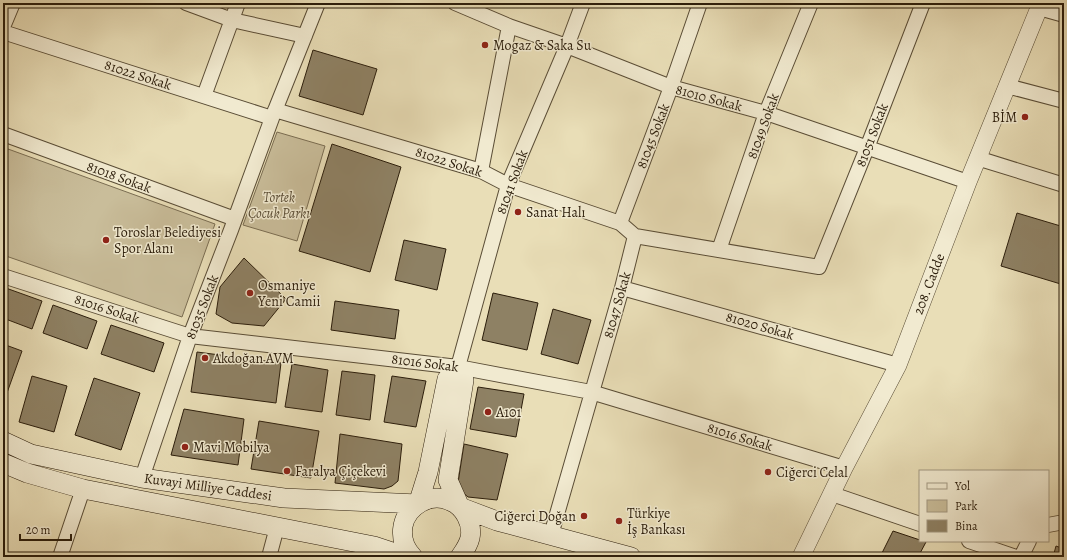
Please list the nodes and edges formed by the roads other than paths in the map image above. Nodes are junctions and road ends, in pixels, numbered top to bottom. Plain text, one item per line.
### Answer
1 (14, 3) edge
2 (186, 3) edge
3 (238, 3) edge
4 (318, 3) edge
5 (455, 3) edge
6 (583, 3) edge
7 (700, 3) edge
8 (811, 3) edge
9 (923, 3) edge
10 (1040, 5) edge
11 (474, 7) edge
12 (1064, 15) edge
13 (232, 20) junction
14 (509, 26) junction
15 (3, 27) edge
16 (3, 32) edge
17 (305, 36) junction
18 (567, 46) junction
19 (1007, 86) junction
20 (671, 88) junction
21 (204, 96) junction
22 (1064, 101) edge
23 (766, 113) junction
24 (274, 114) junction
25 (3, 134) edge
26 (867, 148) junction
27 (977, 158) junction
28 (481, 171) junction
29 (968, 182) junction
30 (508, 185) junction
31 (1064, 185) edge
32 (235, 220) junction
33 (620, 223) junction
34 (635, 236) junction
35 (719, 250) junction
36 (3, 276) edge
37 (622, 288) junction
38 (190, 336) junction
39 (898, 365) junction
40 (458, 367) junction
41 (592, 392) junction
42 (3, 441) edge
43 (3, 463) edge
44 (844, 468) junction
45 (142, 478) junction
46 (83, 489) junction
47 (832, 494) junction
48 (418, 504) junction
49 (460, 507) junction
50 (1064, 522) edge
51 (919, 524) edge
52 (1049, 525) edge
53 (277, 527) junction
54 (551, 535) junction
55 (972, 542) edge
56 (1028, 542) edge
57 (60, 557) edge
58 (269, 557) edge
59 (407, 557) edge
60 (413, 557) edge
61 (460, 557) edge
62 (631, 557) edge
63 (801, 557) edge
64 (1016, 557) edge
65 (1021, 557) edge

1 - 15 street
2 - 13 street
3 - 13 street
4 - 17 street, 81035 Sokak
5 - 11 street, 81010 Sokak
6 - 18 street, 81041 Sokak
7 - 20 street, 81045 Sokak
8 - 23 street, 81049 Sokak
9 - 26 street, 81051 Sokak
10 - 12 street
10 - 19 street, 208. Cadde
11 - 14 street, 81010 Sokak
13 - 17 street
13 - 21 street
14 - 18 street, 81010 Sokak
14 - 28 street
16 - 21 street, 81022 Sokak
17 - 24 street, 81035 Sokak
18 - 20 street, 81010 Sokak
18 - 30 street, 81041 Sokak
19 - 22 street
19 - 27 street, 208. Cadde
20 - 23 street, 81010 Sokak
20 - 33 street, 81045 Sokak
21 - 24 street, 81022 Sokak
23 - 26 street, 81010 Sokak
23 - 35 street, 81049 Sokak
24 - 28 street, 81022 Sokak
24 - 32 street, 81035 Sokak
25 - 32 street, 81018 Sokak
26 - 29 street, 81010 Sokak
26 - 35 street, 81051 Sokak
27 - 29 street, 208. Cadde
27 - 31 street
28 - 30 street, 81022 Sokak
29 - 39 street, 208. Cadde
30 - 33 street, 81022 Sokak
30 - 40 street, 81041 Sokak
32 - 38 street, 81035 Sokak
33 - 34 street
34 - 35 street
34 - 37 street, 81047 Sokak
36 - 38 street, 81016 Sokak
37 - 39 street, 81020 Sokak
37 - 41 street, 81047 Sokak
38 - 40 street, 81016 Sokak
38 - 45 street, 81035 Sokak
39 - 44 street, 208. Cadde
40 - 41 street, 81016 Sokak
40 - 48 main road
40 - 49 main road
41 - 44 street, 81016 Sokak
41 - 54 street, 81047 Sokak
42 - 45 main road, Kuvayi Milliye Caddesi
43 - 46 main road, Kuvayi Milliye Caddesi
44 - 47 street, 208. Cadde
45 - 48 main road, Kuvayi Milliye Caddesi
46 - 53 main road, Kuvayi Milliye Caddesi
46 - 57 street
47 - 51 street
47 - 63 street, 208. Cadde
48 - 49 main road
48 - 60 main road
49 - 54 main road
49 - 61 main road
50 - 52 street
53 - 58 street
53 - 59 main road, Kuvayi Milliye Caddesi
54 - 62 main road
55 - 64 street
56 - 65 street

